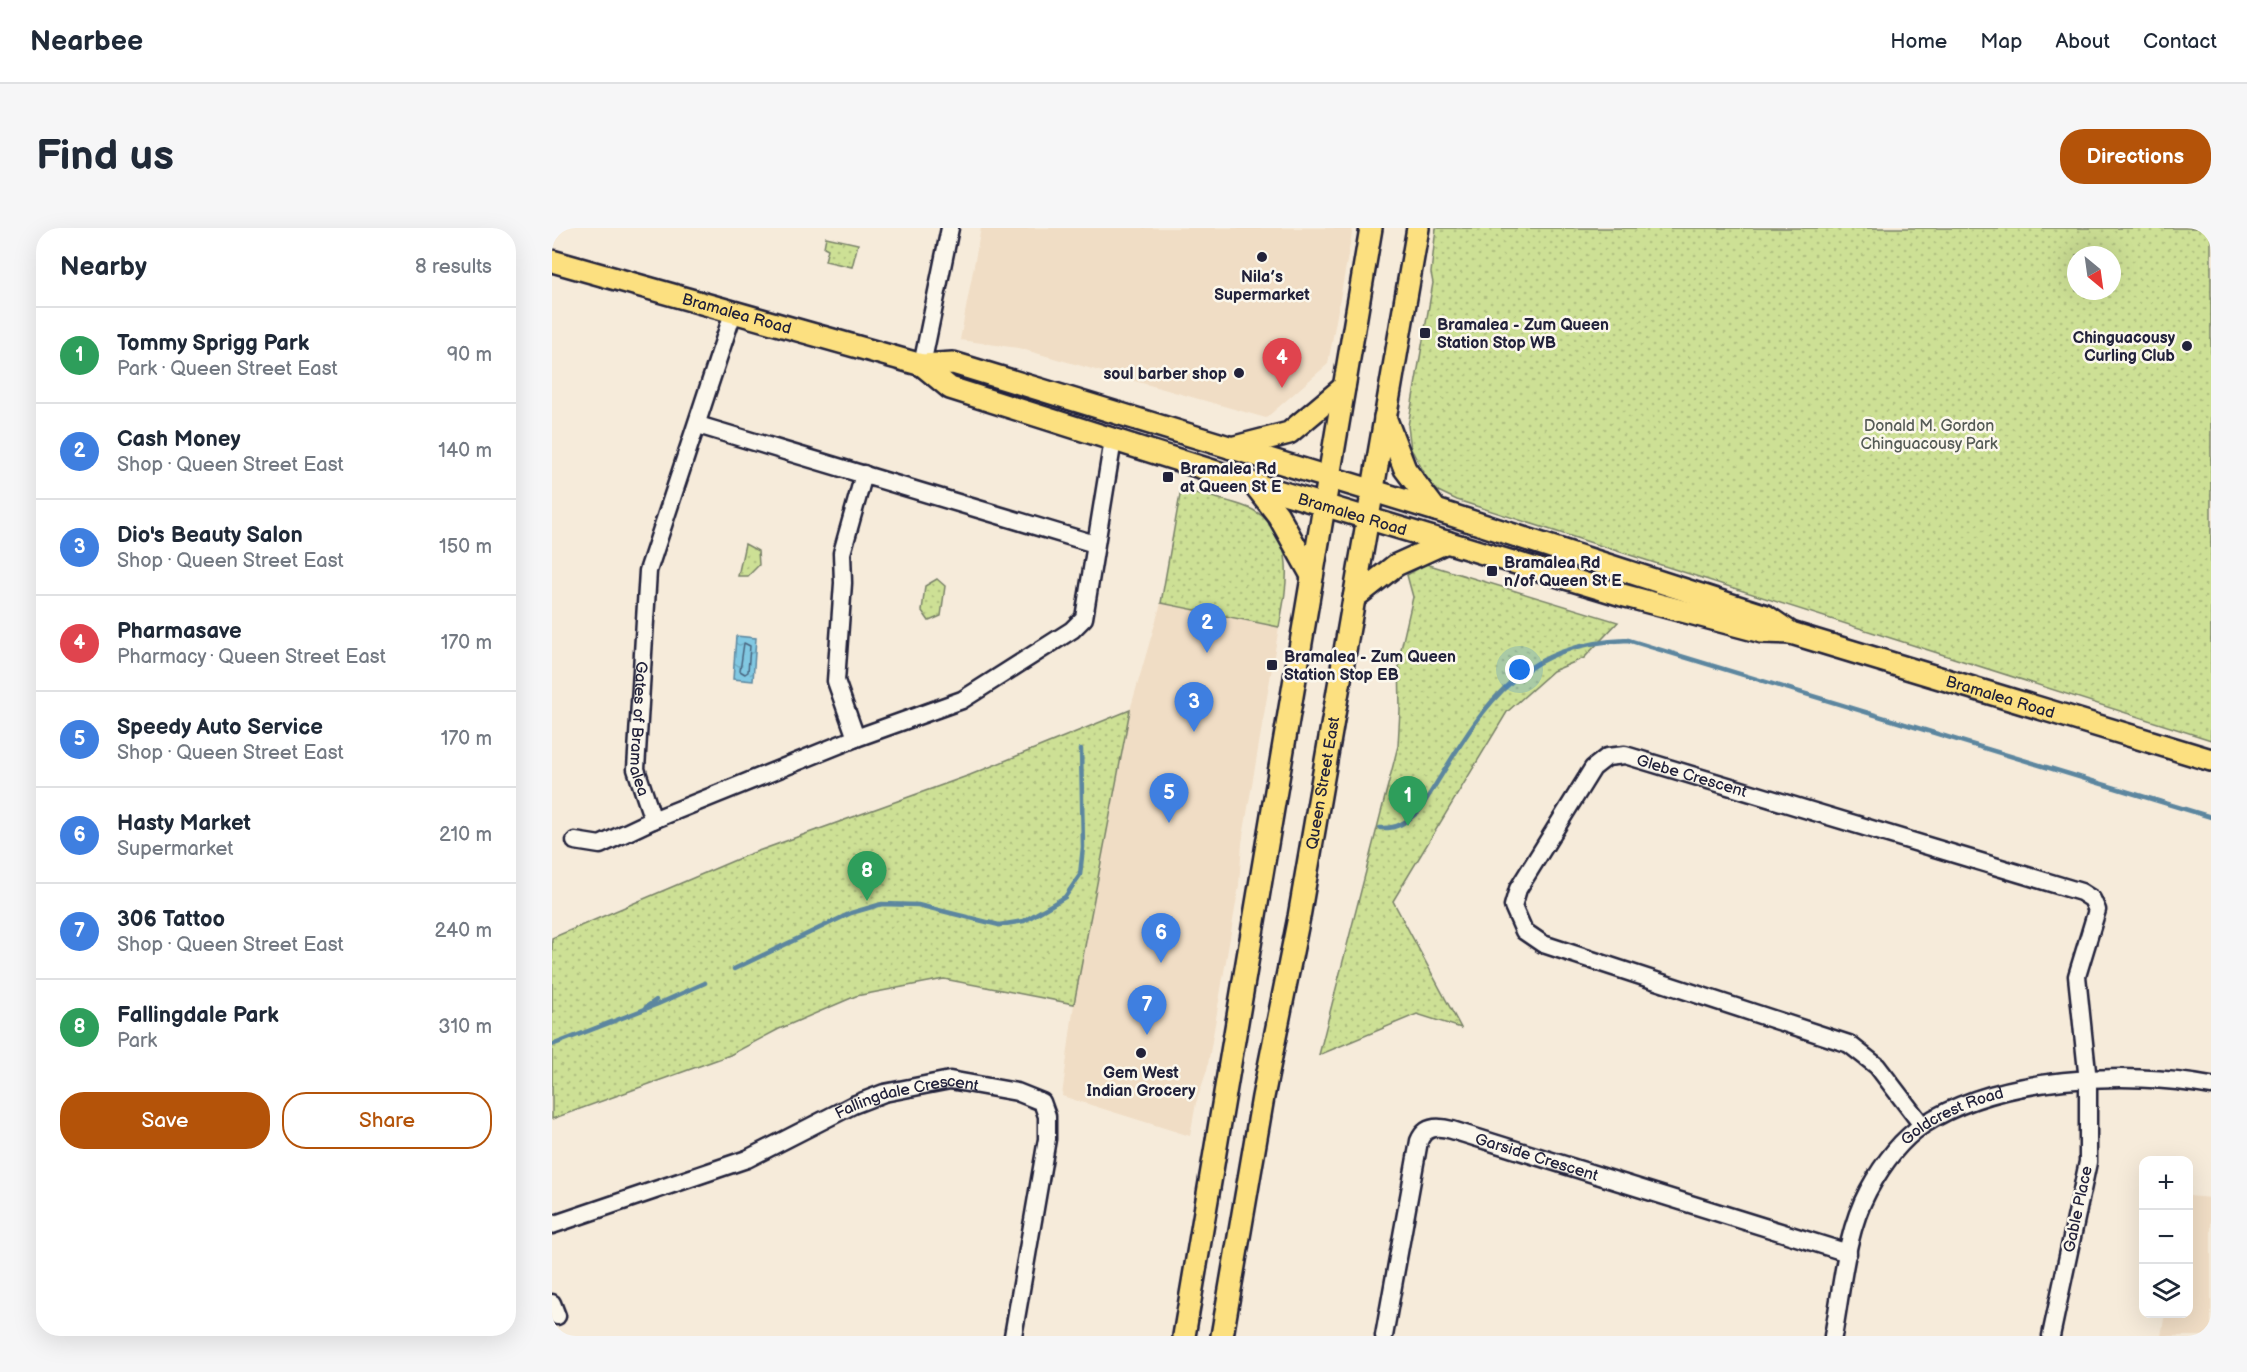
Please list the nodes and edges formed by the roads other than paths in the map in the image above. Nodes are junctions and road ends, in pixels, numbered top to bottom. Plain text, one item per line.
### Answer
1 (950, 228) edge
2 (1371, 228) edge
3 (1418, 228) edge
4 (552, 261) edge
5 (733, 313) junction
6 (922, 365) junction
7 (1344, 387) junction
8 (1385, 417) junction
9 (698, 425) junction
10 (1113, 440) junction
11 (1230, 448) junction
12 (864, 474) junction
13 (1329, 478) junction
14 (1254, 484) junction
15 (1372, 491) junction
16 (1324, 505) junction
17 (1436, 510) junction
18 (1368, 518) junction
19 (1447, 542) junction
20 (1095, 544) junction
21 (1312, 576) junction
22 (1354, 598) junction
23 (1791, 633) junction
24 (856, 738) junction
25 (2211, 760) edge
26 (653, 820) junction
27 (575, 841) dead end
28 (2088, 1081) junction
29 (2211, 1086) edge
30 (1923, 1125) junction
31 (552, 1225) edge
32 (1848, 1252) junction
33 (1012, 1336) edge
34 (1185, 1336) edge
35 (1222, 1336) edge
36 (1384, 1336) edge
37 (1833, 1336) edge
38 (2051, 1336) edge

1 - 6 street
2 - 7 main road
3 - 8 main road, Queen Street East
4 - 5 main road, Bramalea Road
5 - 6 main road, Bramalea Road
5 - 9 street, Gates of Bramalea
6 - 10 main road, Bramalea Road
6 - 11 main road, Bramalea Road
7 - 11 main road
7 - 13 main road
8 - 15 main road, Queen Street East
8 - 17 main road
9 - 12 street
9 - 26 street, Gates of Bramalea
10 - 14 main road, Bramalea Road
10 - 20 street, Gates of Bramalea
11 - 13 main road, Bramalea Road
12 - 20 street
12 - 24 street
13 - 15 main road, Bramalea Road
13 - 16 main road
14 - 16 main road, Bramalea Road
14 - 21 main road
15 - 17 main road, Bramalea Road
15 - 18 main road, Queen Street East
16 - 18 main road, Bramalea Road
16 - 21 main road
17 - 23 main road, Bramalea Road
18 - 19 main road, Bramalea Road
18 - 22 main road, Queen Street East
19 - 22 main road
19 - 23 main road, Bramalea Road
20 - 24 street, Gates of Bramalea
21 - 34 main road
22 - 35 main road, Queen Street East
23 - 25 main road, Bramalea Road
24 - 26 street, Gates of Bramalea
26 - 27 street
28 - 29 street, Goldcrest Road
28 - 30 street, Goldcrest Road
28 - 30 street, Glebe Crescent
28 - 38 street, Gable Place
30 - 32 street, Goldcrest Road
31 - 33 street, Fallingdale Crescent
32 - 36 street, Garside Crescent
32 - 37 street, Goldcrest Road

